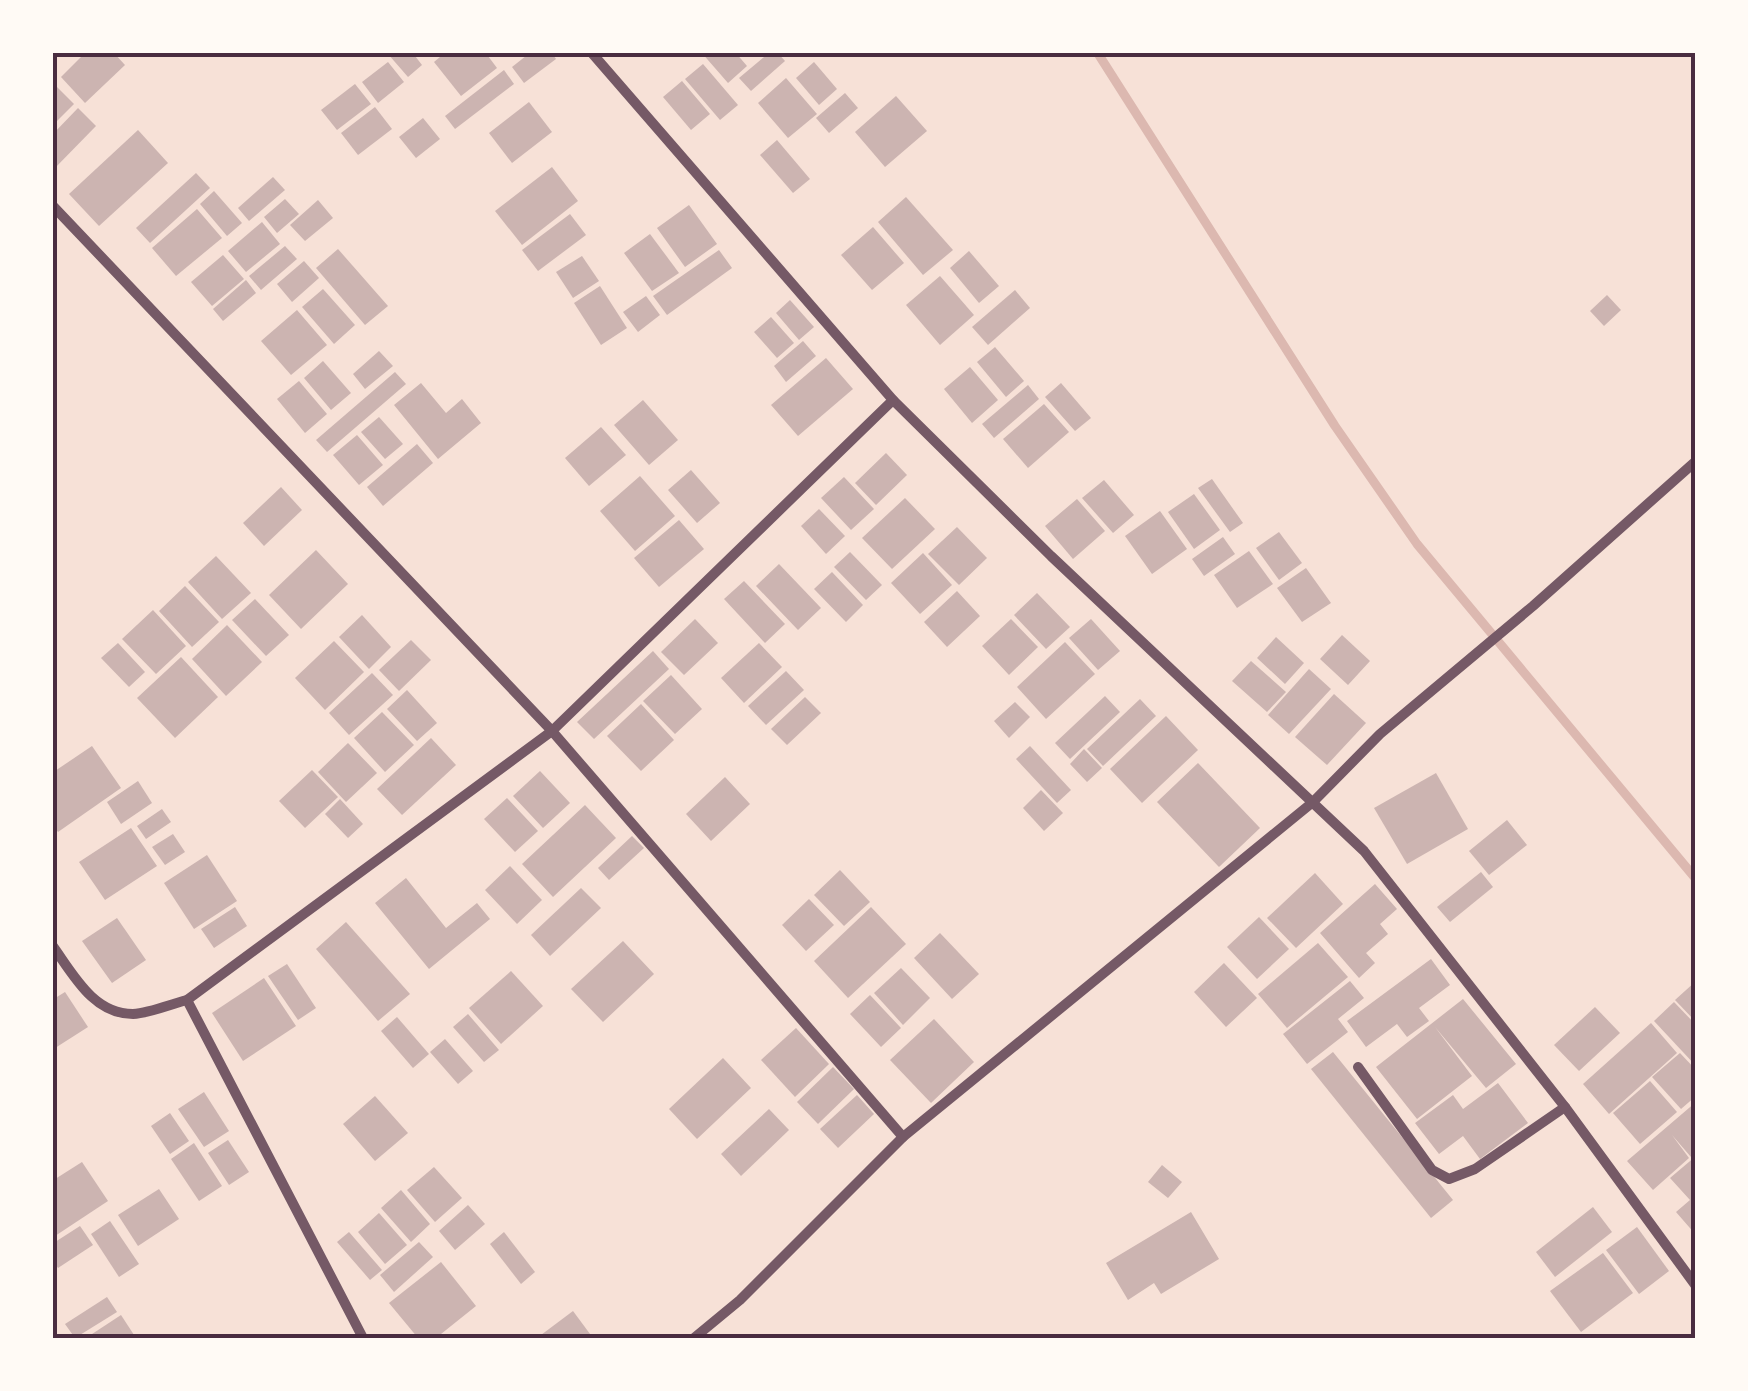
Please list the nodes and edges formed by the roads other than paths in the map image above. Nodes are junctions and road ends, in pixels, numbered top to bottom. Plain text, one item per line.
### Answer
1 (591, 52) edge
2 (52, 205) edge
3 (893, 400) junction
4 (1696, 461) edge
5 (552, 731) junction
6 (1314, 802) junction
7 (52, 945) edge
8 (188, 1000) junction
9 (1358, 1067) dead end
10 (1565, 1107) junction
11 (903, 1137) junction
12 (1696, 1286) edge
13 (363, 1338) edge
14 (694, 1338) edge

1 - 3 street
2 - 5 street
3 - 5 street
3 - 6 street
4 - 6 street
5 - 8 street
5 - 11 street
6 - 10 street
6 - 11 street
7 - 8 street
8 - 13 street
9 - 10 street
10 - 12 street
11 - 14 street

